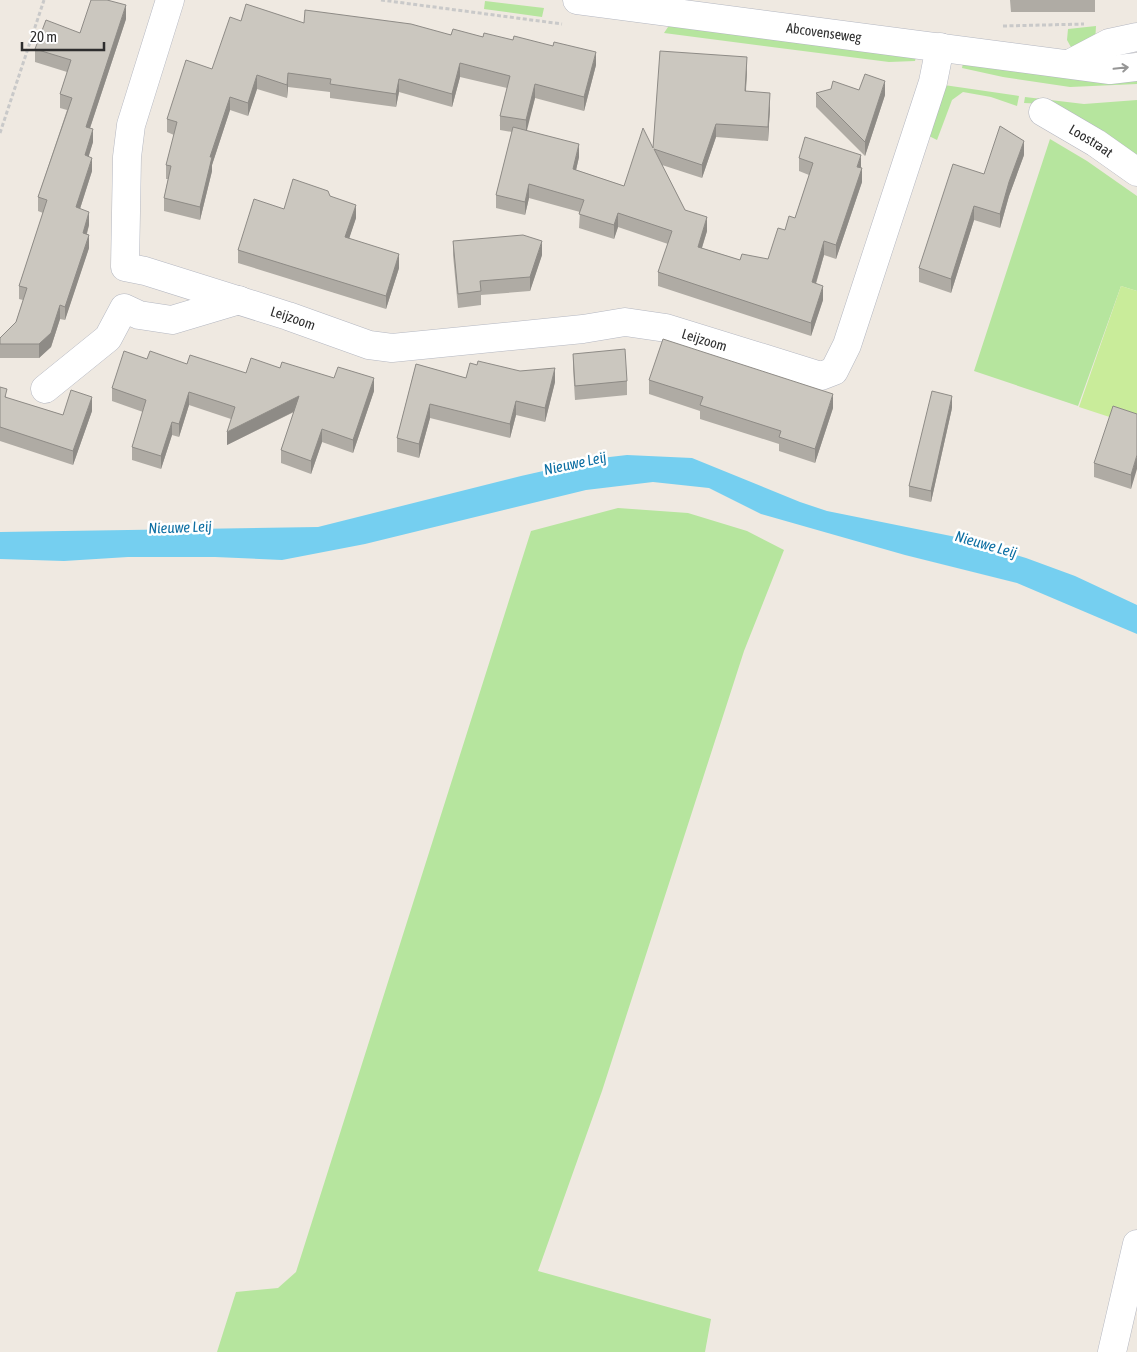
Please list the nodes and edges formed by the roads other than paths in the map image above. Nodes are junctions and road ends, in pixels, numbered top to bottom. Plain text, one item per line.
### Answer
1 (170, 0) edge
2 (577, 0) edge
3 (1137, 37) edge
4 (940, 47) junction
5 (1071, 63) junction
6 (1137, 67) edge
7 (1043, 112) dead end
8 (1137, 172) edge
9 (126, 268) junction
10 (239, 300) junction
11 (124, 308) junction
12 (45, 389) dead end
13 (1137, 1244) edge
14 (1112, 1352) edge

1 - 9 street
2 - 4 street, Abcovenseweg
3 - 5 street
4 - 5 street, Abcovenseweg
4 - 10 street, Leijzoom
5 -> 6 street, Abcovenseweg
7 - 8 street, Loostraat
9 - 10 street, Leijzoom
9 - 11 street
10 - 11 street
11 - 12 street
13 - 14 street

